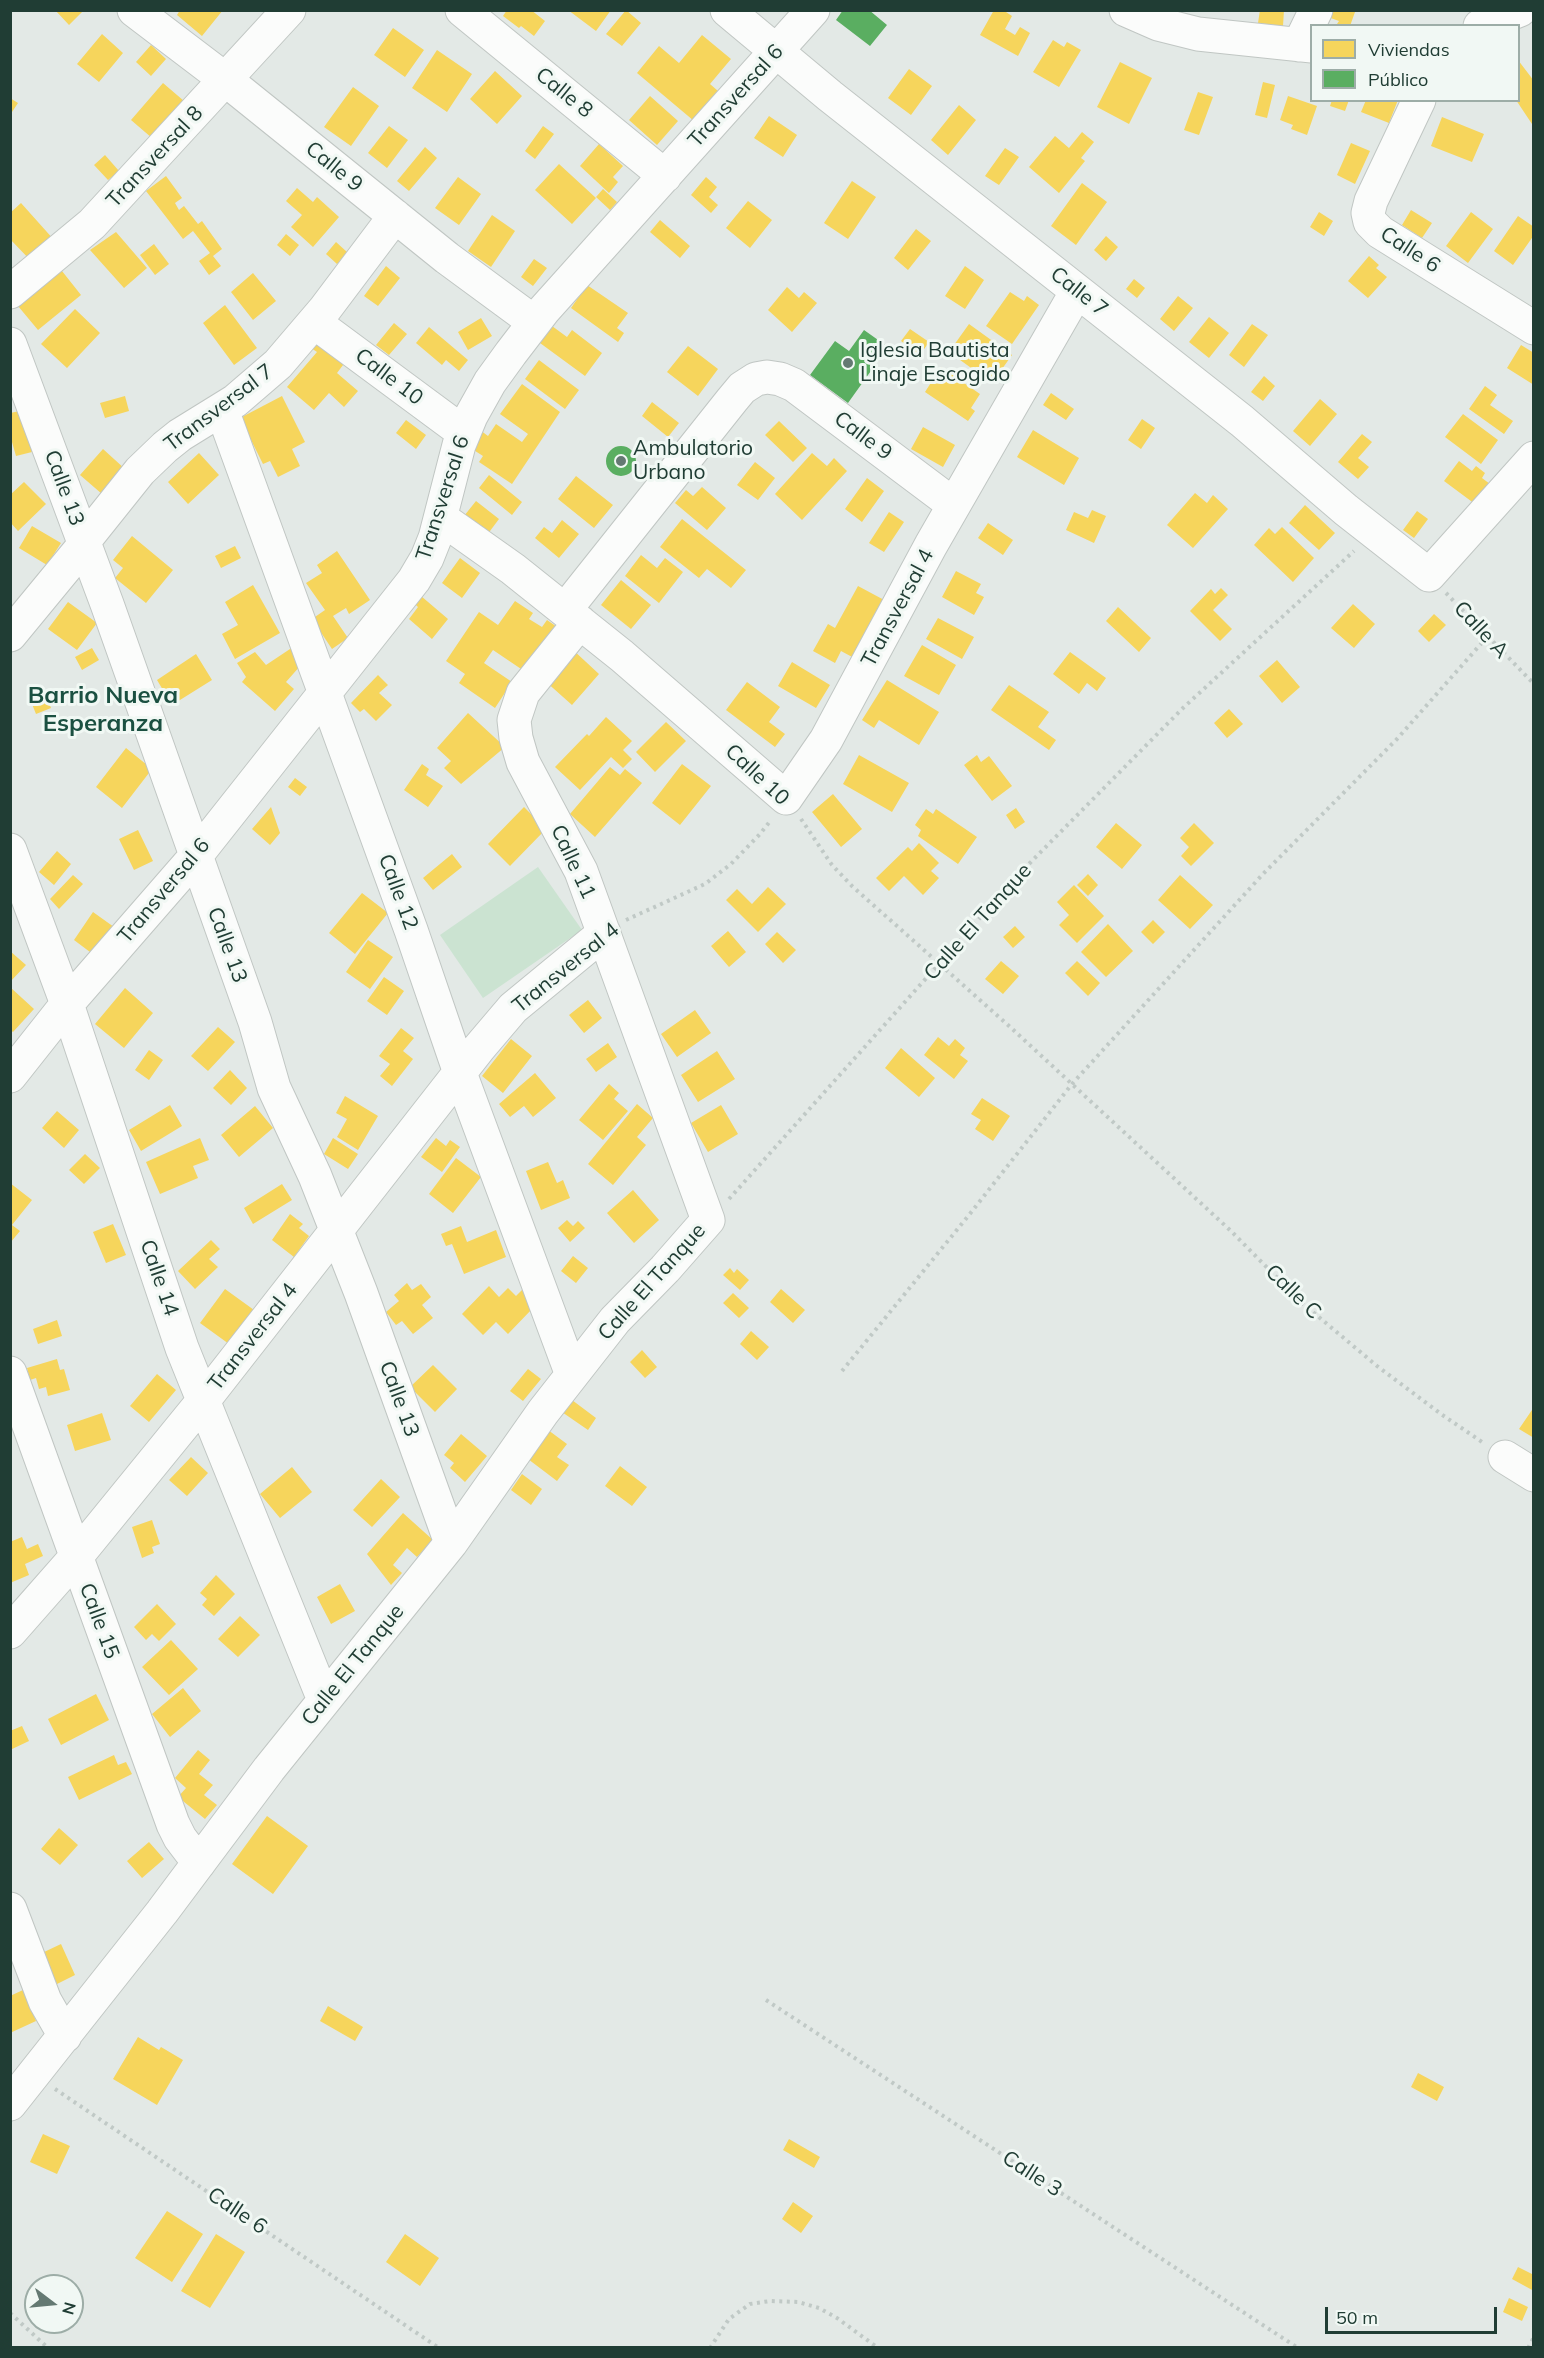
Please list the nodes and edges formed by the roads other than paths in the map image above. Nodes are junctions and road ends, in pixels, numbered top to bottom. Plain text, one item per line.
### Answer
1 (134, 10) edge
2 (289, 10) edge
3 (462, 10) edge
4 (726, 10) edge
5 (813, 10) edge
6 (1126, 10) edge
7 (1520, 10) edge
8 (1485, 24) edge
9 (1310, 29) edge
10 (1305, 45) edge
11 (777, 52) junction
12 (226, 80) junction
13 (1418, 102) edge
14 (665, 176) junction
15 (395, 216) junction
16 (1077, 291) junction
17 (10, 292) edge
18 (314, 322) junction
19 (534, 322) junction
20 (1533, 328) edge
21 (10, 344) edge
22 (767, 377) joint
23 (222, 410) junction
24 (464, 433) junction
25 (1533, 459) edge
26 (954, 505) junction
27 (441, 518) junction
28 (84, 542) junction
29 (572, 616) junction
30 (10, 635) edge
31 (324, 692) junction
32 (786, 798) joint
33 (10, 850) edge
34 (195, 857) junction
35 (604, 933) junction
36 (67, 1004) junction
37 (460, 1073) junction
38 (10, 1076) edge
39 (708, 1220) joint
40 (337, 1231) junction
41 (10, 1373) edge
42 (572, 1375) junction
43 (203, 1401) junction
44 (1506, 1457) road end
45 (1533, 1475) edge
46 (451, 1544) junction
47 (76, 1557) junction
48 (10, 1632) edge
49 (324, 1700) junction
50 (199, 1863) junction
51 (10, 1909) edge
52 (64, 2036) junction
53 (10, 2104) edge

1 - 12 street, Calle 9
2 - 12 street, Transversal 8
3 - 14 street, Calle 8
4 - 11 street, Calle 7
5 - 11 street, Transversal 6
6 - 10 street
7 - 8 street
9 - 10 street
11 - 14 street, Transversal 6
11 - 16 street, Calle 7
12 - 15 street, Calle 9
12 - 17 street, Transversal 8
13 - 20 street, Calle 6
14 - 19 street, Transversal 6
15 - 18 street, Transversal 7
15 - 19 street, Calle 9
16 - 25 street, Calle 7
16 - 26 street, Transversal 4
18 - 23 street, Transversal 7
18 - 24 street, Calle 10
19 - 24 street, Transversal 6
21 - 28 street, Calle 13
22 - 26 street, Calle 9
22 - 29 street, Calle 11
23 - 28 street, Transversal 7
23 - 31 street, Calle 12
24 - 27 street, Transversal 6
26 - 32 street, Transversal 4
27 - 29 street, Calle 10
27 - 31 street, Transversal 6
28 - 30 street, Transversal 7
28 - 34 street, Calle 13
29 - 32 street, Calle 10
29 - 35 street, Calle 11
31 - 34 street, Transversal 6
31 - 37 street, Calle 12
33 - 36 street, Calle 14
34 - 36 street, Transversal 6
34 - 40 street, Calle 13
35 - 37 street, Transversal 4
35 - 39 street, Calle 11
36 - 38 street, Transversal 6
36 - 43 street, Calle 14
37 - 40 street, Transversal 4
37 - 42 street, Calle 12
39 - 42 street, Calle El Tanque
40 - 43 street, Transversal 4
40 - 46 street, Calle 13
41 - 47 street, Calle 15
42 - 46 street, Calle El Tanque
43 - 47 street, Transversal 4
43 - 49 street, Calle 14
44 - 45 street
46 - 49 street, Calle El Tanque
47 - 48 street, Transversal 4
47 - 50 street, Calle 15
49 - 50 street, Calle El Tanque
50 - 52 street, Calle El Tanque
51 - 52 street
52 - 53 street, Calle El Tanque

